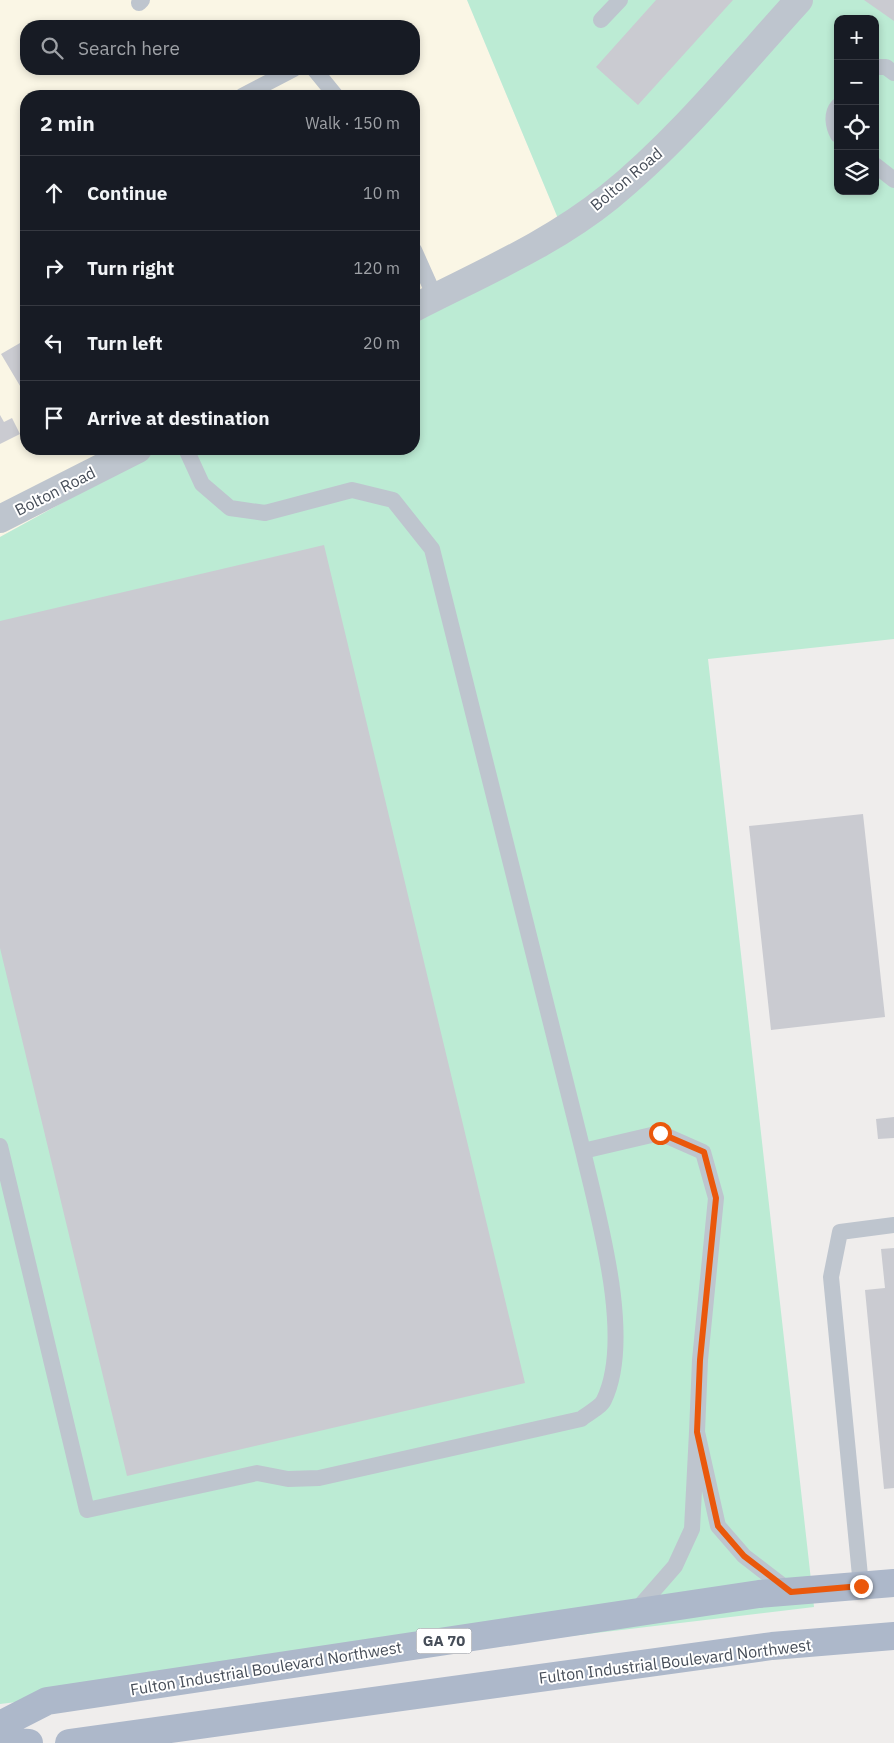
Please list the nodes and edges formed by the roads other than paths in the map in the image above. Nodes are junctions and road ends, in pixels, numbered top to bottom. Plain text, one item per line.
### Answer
1 (620, 0) edge
2 (796, 1) edge
3 (601, 20) dead end
4 (879, 67) edge
5 (894, 74) edge
6 (282, 75) edge
7 (319, 75) edge
8 (254, 90) edge
9 (331, 90) edge
10 (834, 109) edge
11 (834, 129) edge
12 (879, 168) edge
13 (894, 180) edge
14 (420, 281) edge
15 (424, 302) edge
16 (126, 455) edge
17 (189, 455) edge
18 (0, 519) edge
19 (0, 1146) edge
20 (583, 1151) junction
21 (894, 1225) edge
22 (697, 1432) junction
23 (894, 1583) edge
24 (861, 1586) junction
25 (791, 1592) junction
26 (634, 1613) junction
27 (894, 1636) edge
28 (0, 1725) edge
29 (0, 1742) edge
30 (29, 1743) edge
31 (70, 1743) edge

1 - 3 lane
2 - 15 street, Bolton Road
4 - 5 lane
6 - 8 lane
7 - 9 lane
10 - 11 lane
12 - 13 lane
14 - 15 lane
16 - 18 street, Bolton Road
17 - 20 lane
19 - 20 lane
20 - 22 lane
21 - 24 lane
22 - 25 lane
22 - 26 lane
23 - 24 main road, Fulton Industrial Boulevard Northwest / GA 70
24 - 25 main road, Fulton Industrial Boulevard Northwest / GA 70
25 - 26 main road, Fulton Industrial Boulevard Northwest / GA 70
26 - 28 main road, Fulton Industrial Boulevard Northwest / GA 70
27 - 31 main road, Fulton Industrial Boulevard Northwest
29 - 30 main road

